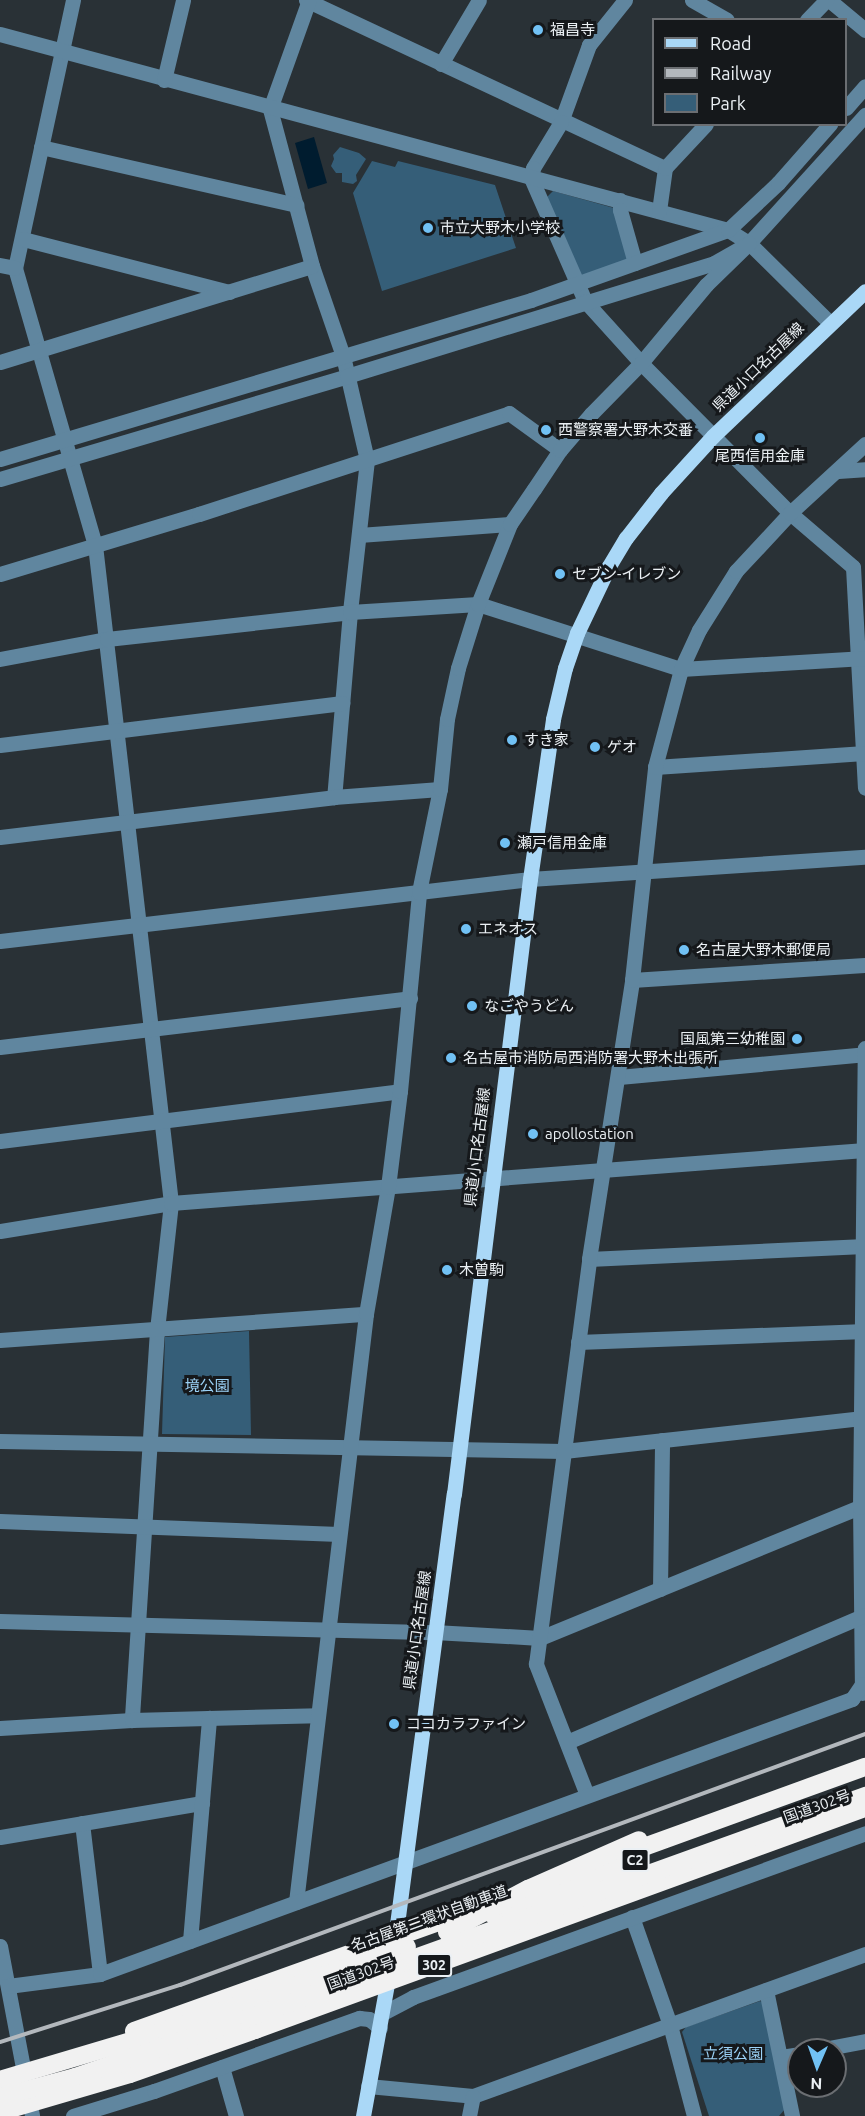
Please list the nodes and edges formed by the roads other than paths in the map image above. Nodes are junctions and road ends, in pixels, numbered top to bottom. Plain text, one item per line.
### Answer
1 (73, 0) edge
2 (183, 0) edge
3 (308, 0) edge
4 (478, 0) edge
5 (625, 0) edge
6 (692, 0) edge
7 (827, 0) edge
8 (724, 18) edge
9 (809, 18) edge
10 (865, 30) edge
11 (0, 34) edge
12 (62, 51) junction
13 (441, 64) junction
14 (164, 80) junction
15 (865, 86) edge
16 (847, 107) edge
17 (270, 109) junction
18 (865, 115) edge
19 (561, 122) junction
20 (704, 126) edge
21 (828, 126) edge
22 (41, 147) junction
23 (665, 168) junction
24 (531, 178) junction
25 (620, 200) junction
26 (296, 205) junction
27 (659, 211) junction
28 (728, 230) junction
29 (22, 239) junction
30 (749, 243) junction
31 (635, 263) junction
32 (8, 266) edge
33 (312, 266) junction
34 (578, 285) junction
35 (865, 291) edge
36 (229, 292) junction
37 (585, 301) junction
38 (830, 322) junction
39 (39, 350) junction
40 (343, 356) junction
41 (0, 362) edge
42 (641, 363) junction
43 (347, 376) junction
44 (713, 436) junction
45 (65, 440) junction
46 (865, 444) edge
47 (560, 450) junction
48 (69, 456) junction
49 (0, 459) edge
50 (367, 460) junction
51 (865, 469) edge
52 (838, 471) junction
53 (0, 478) edge
54 (790, 513) junction
55 (510, 524) junction
56 (359, 535) junction
57 (95, 545) junction
58 (859, 566) edge
59 (0, 574) edge
60 (478, 604) junction
61 (350, 612) junction
62 (577, 633) junction
63 (107, 639) junction
64 (861, 658) edge
65 (0, 659) edge
66 (681, 669) junction
67 (342, 703) junction
68 (118, 731) junction
69 (0, 745) edge
70 (864, 753) edge
71 (655, 767) junction
72 (865, 788) edge
73 (440, 789) junction
74 (334, 797) junction
75 (128, 822) junction
76 (0, 837) edge
77 (865, 857) edge
78 (645, 872) junction
79 (530, 879) junction
80 (419, 892) junction
81 (140, 924) junction
82 (0, 941) edge
83 (865, 965) edge
84 (632, 980) junction
85 (411, 998) junction
86 (150, 1030) junction
87 (0, 1047) edge
88 (865, 1048) edge
89 (865, 1054) edge
90 (619, 1077) junction
91 (400, 1091) junction
92 (160, 1121) junction
93 (0, 1141) edge
94 (865, 1150) edge
95 (605, 1170) junction
96 (492, 1177) junction
97 (388, 1187) junction
98 (171, 1203) junction
99 (0, 1231) edge
100 (864, 1246) edge
101 (589, 1259) junction
102 (366, 1314) junction
103 (158, 1330) junction
104 (864, 1331) edge
105 (0, 1340) edge
106 (578, 1342) junction
107 (863, 1418) edge
108 (0, 1440) edge
109 (662, 1440) junction
110 (149, 1443) junction
111 (349, 1449) junction
112 (458, 1449) junction
113 (564, 1451) junction
114 (860, 1507) junction
115 (0, 1521) edge
116 (144, 1525) junction
117 (339, 1534) junction
118 (660, 1589) junction
119 (863, 1616) edge
120 (0, 1622) edge
121 (138, 1626) junction
122 (327, 1631) junction
123 (434, 1632) junction
124 (540, 1638) junction
125 (864, 1693) edge
126 (317, 1715) junction
127 (209, 1718) junction
128 (132, 1720) junction
129 (0, 1728) edge
130 (567, 1742) junction
131 (865, 1757) edge
132 (865, 1767) edge
133 (865, 1777) edge
134 (587, 1795) junction
135 (865, 1796) edge
136 (202, 1803) junction
137 (865, 1808) edge
138 (838, 1817) junction
139 (82, 1823) junction
140 (865, 1833) edge
141 (0, 1837) edge
142 (818, 1850) junction
143 (406, 1862) junction
144 (296, 1902) junction
145 (633, 1917) junction
146 (447, 1932) junction
147 (396, 1938) junction
148 (190, 1941) junction
149 (0, 1946) edge
150 (865, 1954) edge
151 (100, 1974) junction
152 (388, 1982) junction
153 (766, 1990) junction
154 (9, 1991) junction
155 (306, 2011) junction
156 (0, 2013) edge
157 (381, 2021) junction
158 (670, 2025) junction
159 (865, 2041) edge
160 (847, 2044) edge
161 (284, 2045) junction
162 (787, 2056) edge
163 (781, 2057) junction
164 (23, 2065) junction
165 (222, 2067) junction
166 (0, 2071) edge
167 (130, 2074) junction
168 (172, 2084) junction
169 (368, 2086) junction
170 (473, 2096) junction
171 (1, 2097) edge
172 (31, 2110) edge
173 (73, 2116) edge
174 (236, 2116) edge
175 (363, 2116) edge
176 (469, 2116) edge
177 (694, 2116) edge
178 (792, 2116) edge

1 - 12 street
2 - 14 street
3 - 13 street
3 - 17 street
4 - 13 street
5 - 19 street
6 - 8 street
7 - 9 street
7 - 10 street
11 - 12 street
12 - 14 street
12 - 22 street
13 - 19 street
14 - 17 street
15 - 16 street
17 - 24 street
17 - 26 street
18 - 30 street
19 - 23 street
19 - 24 street
20 - 23 street
21 - 28 street
22 - 26 street
22 - 29 street
23 - 27 street
24 - 25 street
24 - 34 street
25 - 27 street
25 - 31 street
26 - 33 street
27 - 28 street
28 - 30 street
28 - 31 street
29 - 32 street
29 - 36 street
30 - 37 street
30 - 38 street
30 - 42 street
31 - 34 street
32 - 39 street
33 - 36 street
33 - 40 street
34 - 37 street
34 - 40 street
35 - 38 main road, 県道小口名古屋線
36 - 39 street
37 - 42 street
37 - 43 street
38 - 44 main road, 県道小口名古屋線
39 - 41 street
39 - 45 street
40 - 43 street
40 - 45 street
42 - 44 street
42 - 47 street
43 - 48 street
43 - 50 street
44 - 54 street
44 - 62 main road, 県道小口名古屋線
45 - 48 street
45 - 49 street
46 - 52 street
47 - 50 street
47 - 55 street
48 - 53 street
48 - 57 street
50 - 56 street
50 - 57 street
51 - 52 street
52 - 54 street
54 - 58 street
54 - 66 street
55 - 56 street
55 - 60 street
56 - 61 street
57 - 59 street
57 - 63 street
58 - 64 street
60 - 61 street
60 - 62 street
60 - 73 street
61 - 63 street
61 - 67 street
62 - 66 street
62 - 79 main road, 県道小口名古屋線
63 - 65 street
63 - 68 street
64 - 66 street
64 - 70 street
66 - 71 street
67 - 68 street
67 - 74 street
68 - 69 street
68 - 75 street
70 - 71 street
70 - 72 street
71 - 78 street
73 - 74 street
73 - 80 street
74 - 75 street
75 - 76 street
75 - 81 street
77 - 78 street
78 - 79 street
78 - 84 street
79 - 80 street
79 - 96 main road, 県道小口名古屋線
80 - 81 street
80 - 85 street
81 - 82 street
81 - 86 street
83 - 84 street
84 - 90 street
85 - 86 street
85 - 91 street
86 - 87 street
86 - 92 street
88 - 89 street
89 - 90 street
89 - 94 street
90 - 95 street
91 - 92 street
91 - 97 street
92 - 93 street
92 - 98 street
94 - 95 street
94 - 100 street
95 - 96 street
95 - 101 street
96 - 97 street
96 - 112 main road, 県道小口名古屋線
97 - 98 street
97 - 102 street
98 - 99 street
98 - 103 street
100 - 101 street
100 - 104 street
101 - 106 street
102 - 103 street
102 - 111 street
103 - 105 street
103 - 110 street
104 - 106 street
104 - 107 street
106 - 113 street
107 - 109 street
107 - 114 street
108 - 110 street
109 - 113 street
109 - 118 street
110 - 111 street
110 - 116 street
111 - 112 street
111 - 117 street
112 - 113 street
112 - 123 main road, 県道小口名古屋線
113 - 124 street
114 - 118 street
114 - 119 street
115 - 116 street
116 - 117 street
116 - 121 street
117 - 122 street
118 - 124 street
119 - 125 street
119 - 130 street
120 - 121 street
121 - 122 street
121 - 128 street
122 - 123 street
122 - 126 street
123 - 124 street
123 - 143 main road, 県道小口名古屋線
124 - 130 street
125 - 134 street
126 - 127 street
126 - 144 street
127 - 128 street
127 - 136 street
128 - 129 street
130 - 134 street
131 - 146 highway, bridge
132 - 147 highway, 国道302号 / 302
133 - 146 highway, 名古屋第二環状自動車道 / C2, bridge
134 - 143 street
135 - 171 highway, C2, bridge
136 - 139 street
136 - 148 street
137 - 138 highway, 国道302号 / 302
138 - 142 street
138 - 152 highway, 国道302号 / 302
139 - 141 street
139 - 151 street
140 - 142 street
142 - 145 street
143 - 144 street
143 - 147 main road, 県道小口名古屋線
144 - 148 street
145 - 157 street
145 - 158 street
146 - 171 highway, 名古屋第二環状自動車道 / C2, bridge
147 - 152 main road, 県道小口名古屋線
147 - 164 highway, 国道302号 / 302
148 - 151 street
149 - 154 street
150 - 153 street
151 - 154 street
152 - 155 highway, 国道302号 / 302
152 - 157 main road, 県道小口名古屋線
153 - 158 street
153 - 163 street
154 - 156 street
154 - 164 street
155 - 161 street
155 - 167 highway, 国道302号 / 302
157 - 161 street
157 - 169 main road, 県道小口名古屋線
158 - 170 street
158 - 177 street
159 - 160 street
161 - 165 street
162 - 163 street
163 - 178 street
164 - 166 highway, 国道302号 / 302
164 - 172 street
165 - 168 street
165 - 174 street
167 - 168 street
167 - 172 highway, 国道302号 / 302
168 - 173 street
169 - 170 street
169 - 175 main road, 県道小口名古屋線
170 - 176 street
171 - 172 highway, 国道302号 / 302

